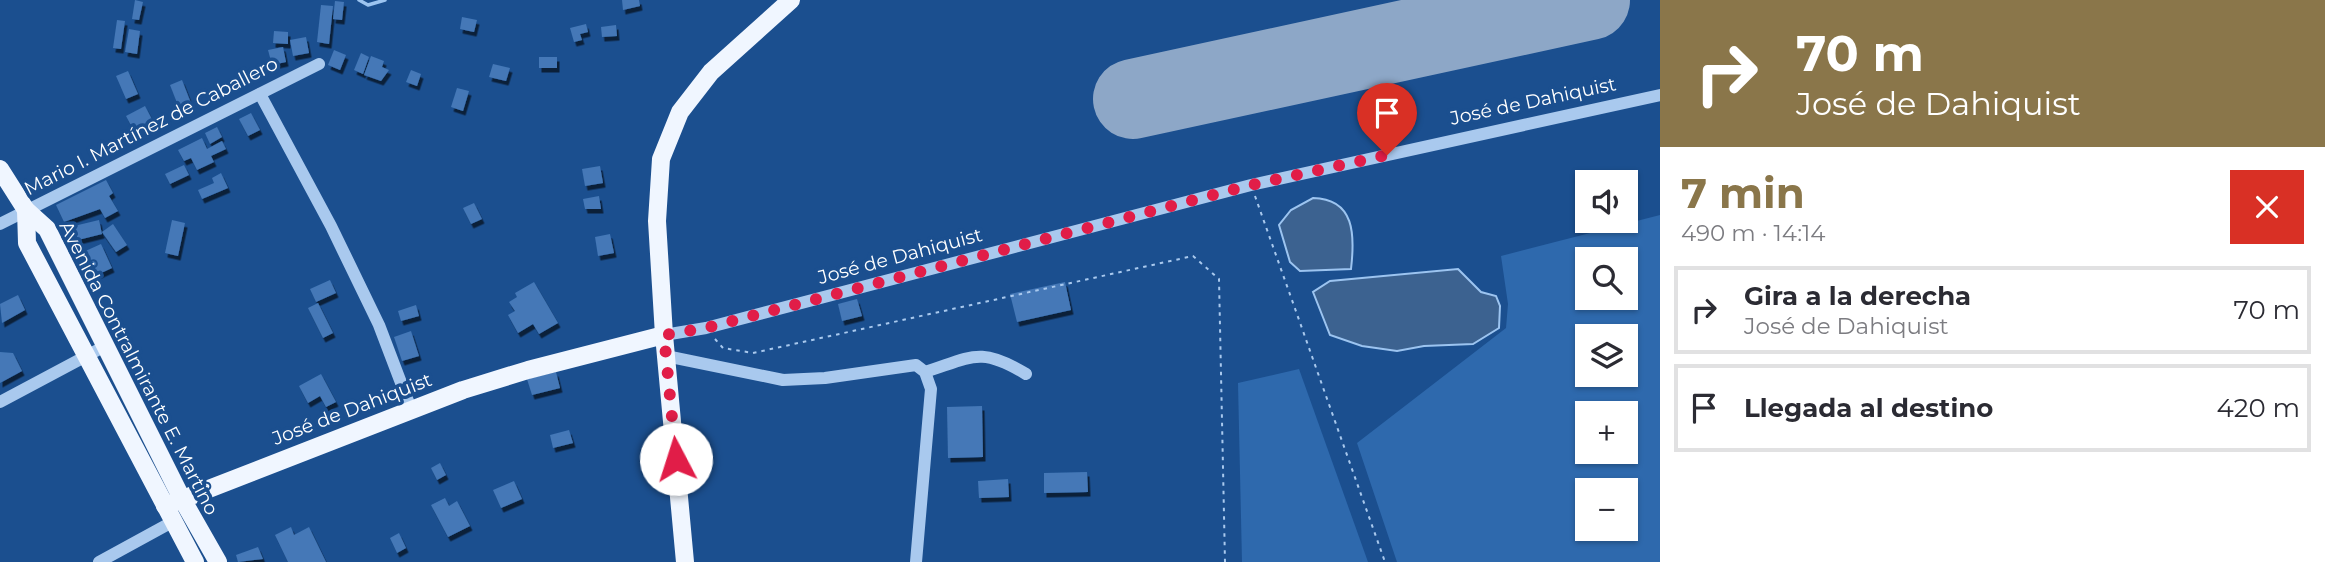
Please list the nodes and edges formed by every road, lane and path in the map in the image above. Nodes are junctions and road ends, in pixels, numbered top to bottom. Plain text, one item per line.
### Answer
1 (791, 0) edge
2 (319, 64) dead end
3 (260, 94) junction
4 (1660, 95) edge
5 (0, 169) edge
6 (1251, 185) junction
7 (26, 210) junction
8 (0, 224) edge
9 (706, 328) junction
10 (664, 335) junction
11 (107, 345) junction
12 (87, 356) junction
13 (666, 356) junction
14 (925, 372) junction
15 (1026, 374) dead end
16 (0, 402) edge
17 (411, 409) junction
18 (173, 508) junction
19 (100, 562) edge
20 (195, 562) edge
21 (218, 562) edge
22 (685, 562) edge
23 (916, 562) edge
24 (1226, 562) edge
25 (1385, 562) edge

1 - 10 main road
2 - 3 street, Mario I. Martínez de Caballero
3 - 7 street, Mario I. Martínez de Caballero
3 - 17 street
4 - 6 street, José de Dahiquist
5 - 7 main road
6 - 9 street, José de Dahiquist
6 - 25 path
7 - 8 street, Mario I. Martínez de Caballero
7 - 11 main road, Avenida Contralmirante E. Martino
7 - 12 main road, Avenida Contralmirante E. Martino
9 - 10 street, José de Dahiquist
9 - 24 path
10 - 13 main road
10 - 17 main road, José de Dahiquist
11 - 12 street
11 - 18 main road, Avenida Contralmirante E. Martino
12 - 16 street
12 - 18 main road, Avenida Contralmirante E. Martino
13 - 14 street
13 - 22 main road
14 - 15 street
14 - 23 street
17 - 18 main road, José de Dahiquist
18 - 19 street
18 - 20 main road, Avenida Contralmirante E. Martino
18 - 21 main road, Avenida Contralmirante E. Martino

